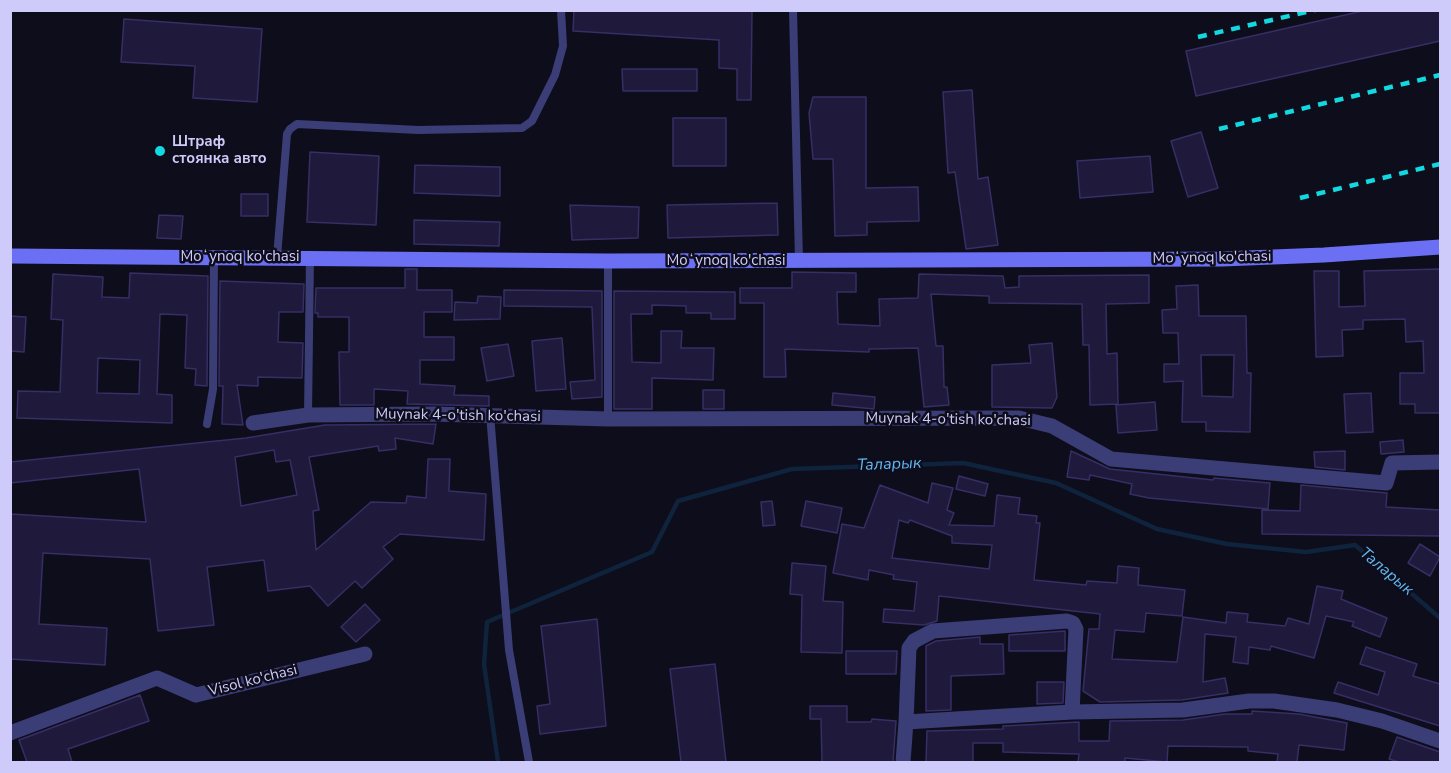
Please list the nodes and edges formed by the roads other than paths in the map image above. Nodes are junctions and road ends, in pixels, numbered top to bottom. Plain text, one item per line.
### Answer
1 (561, 10) edge
2 (793, 10) edge
3 (1440, 247) edge
4 (10, 256) edge
5 (214, 257) junction
6 (277, 257) junction
7 (310, 257) junction
8 (608, 261) junction
9 (799, 261) junction
10 (490, 414) junction
11 (308, 415) junction
12 (609, 419) junction
13 (253, 423) dead end
14 (207, 424) dead end
15 (1440, 462) edge
16 (365, 654) dead end
17 (1072, 712) junction
18 (906, 722) junction
19 (10, 733) edge
20 (1440, 741) edge
21 (529, 762) edge
22 (903, 762) edge

1 - 6 lane
2 - 9 lane
3 - 9 street, Moʻynoq ko'chasi
4 - 5 street, Moʻynoq ko'chasi
5 - 6 street, Moʻynoq ko'chasi
5 - 14 lane
6 - 7 street, Moʻynoq ko'chasi
7 - 8 street, Moʻynoq ko'chasi
7 - 11 lane
8 - 9 street, Moʻynoq ko'chasi
8 - 12 lane
10 - 11 street, Muynak 4-o'tish ko'chasi
10 - 12 street, Muynak 4-o'tish ko'chasi
10 - 21 lane
11 - 13 street, Muynak 4-o'tish ko'chasi
12 - 15 street, Muynak 4-o'tish ko'chasi
16 - 19 street, Visol ko'chasi
17 - 18 street
17 - 18 street
17 - 20 street
18 - 22 street

